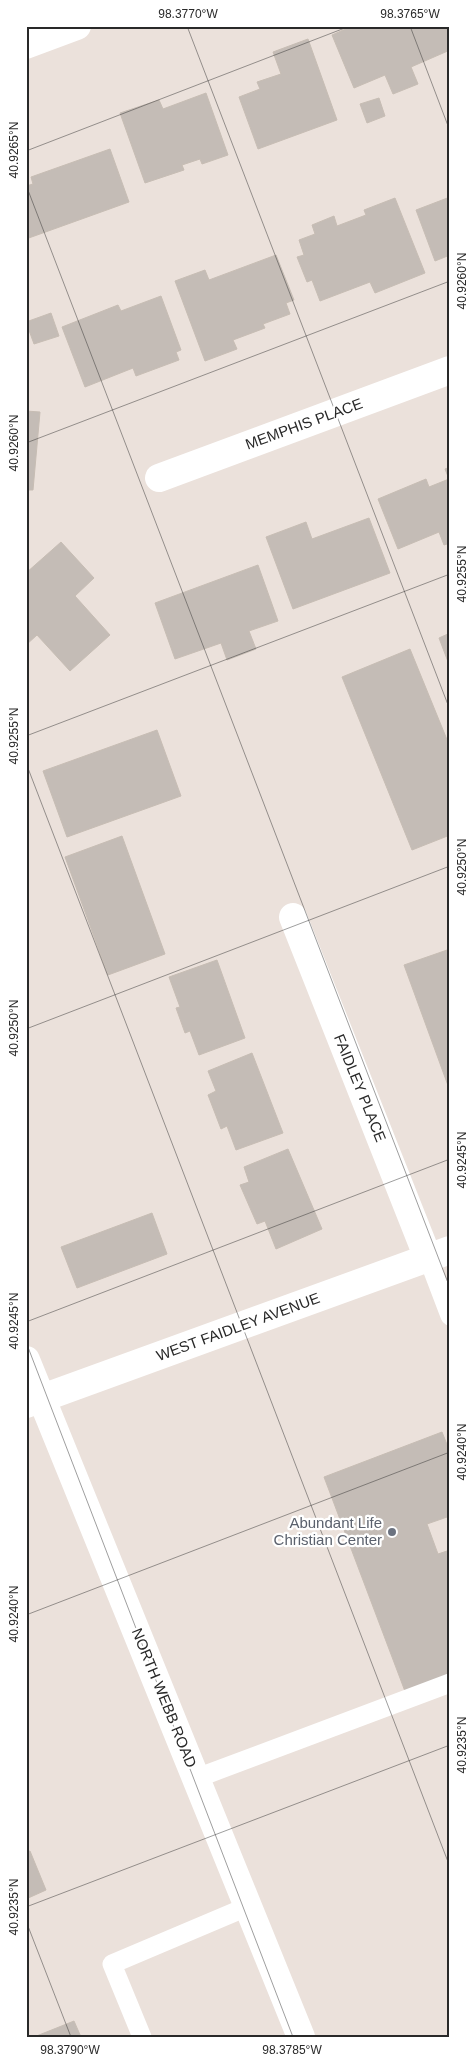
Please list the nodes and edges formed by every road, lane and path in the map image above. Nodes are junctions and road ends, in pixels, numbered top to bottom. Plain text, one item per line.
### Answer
1 (77, 26) edge
2 (26, 45) edge
3 (450, 370) edge
4 (159, 478) dead end
5 (293, 917) dead end
6 (439, 1254) edge
7 (450, 1316) edge
8 (26, 1360) edge
9 (34, 1401) edge
10 (450, 1683) edge
11 (197, 1778) junction
12 (249, 1906) junction
13 (142, 2037) edge
14 (301, 2037) edge

1 - 2 street
3 - 4 street, MEMPHIS PLACE
5 - 6 street, FAIDLEY PLACE
6 - 7 lane
6 - 9 street, WEST FAIDLEY AVENUE
8 - 9 street, NORTH WEBB ROAD
9 - 11 street, NORTH WEBB ROAD
10 - 11 lane
11 - 12 street, NORTH WEBB ROAD
12 - 13 lane
12 - 14 street, NORTH WEBB ROAD

